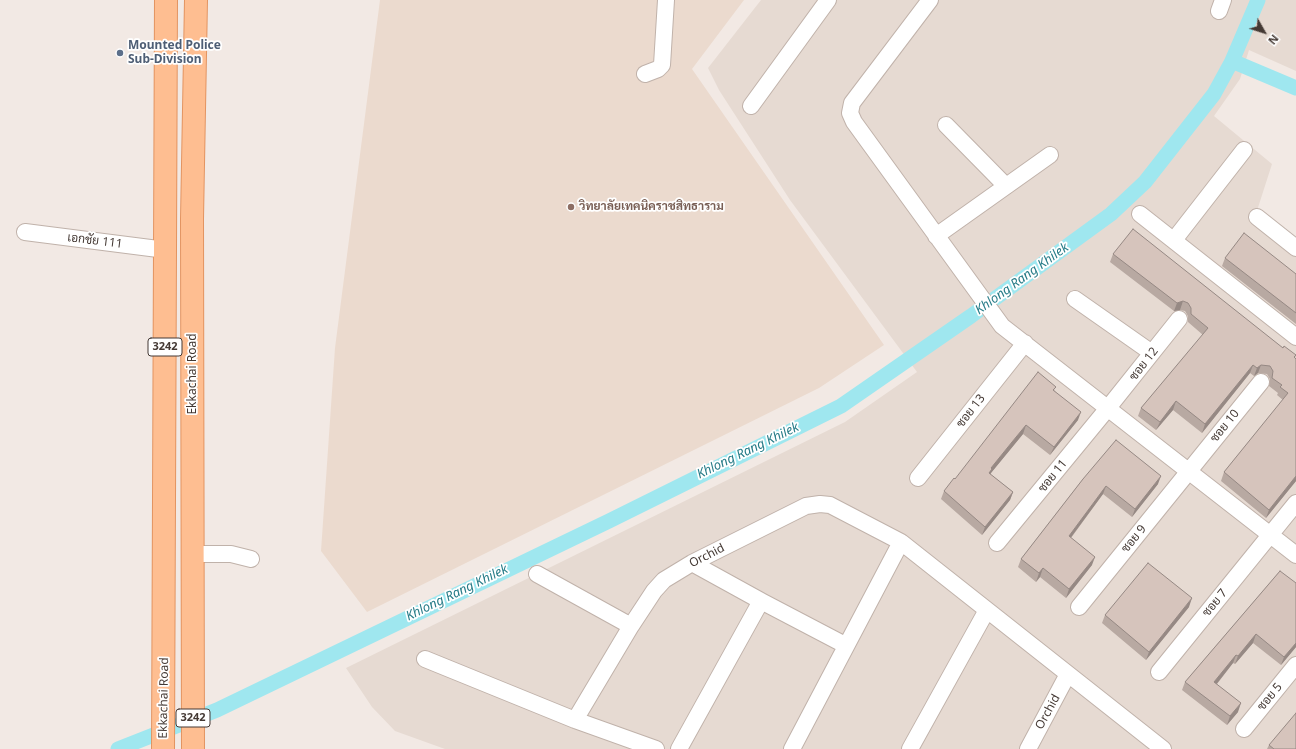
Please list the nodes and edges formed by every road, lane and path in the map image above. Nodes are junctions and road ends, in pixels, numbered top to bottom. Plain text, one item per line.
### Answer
1 (166, 0) edge
2 (196, 0) edge
3 (666, 0) edge
4 (828, 0) edge
5 (930, 0) edge
6 (645, 74) dead end
7 (751, 106) dead end
8 (946, 125) dead end
9 (1244, 150) dead end
10 (1050, 155) dead end
11 (1006, 186) junction
12 (1140, 214) dead end
13 (1257, 217) dead end
14 (25, 232) dead end
15 (936, 236) junction
16 (1174, 240) junction
17 (1296, 248) edge
18 (166, 250) junction
19 (1076, 299) dead end
20 (1179, 319) dead end
21 (1296, 337) edge
22 (1025, 343) junction
23 (1152, 353) junction
24 (1261, 382) dead end
25 (1108, 408) junction
26 (1189, 471) junction
27 (918, 478) dead end
28 (1296, 503) edge
29 (1271, 534) junction
30 (901, 542) junction
31 (997, 543) dead end
32 (193, 554) junction
33 (1296, 554) edge
34 (251, 559) dead end
35 (692, 562) junction
36 (537, 574) dead end
37 (760, 601) junction
38 (1079, 607) dead end
39 (987, 610) junction
40 (631, 626) junction
41 (845, 645) junction
42 (425, 659) dead end
43 (1296, 665) edge
44 (1159, 672) dead end
45 (1068, 674) junction
46 (575, 720) junction
47 (1244, 728) dead end
48 (1144, 743) edge
49 (163, 748) edge
50 (193, 748) edge
51 (656, 749) edge
52 (679, 749) edge
53 (792, 749) edge
54 (910, 749) edge
55 (1028, 749) edge
56 (1164, 749) edge

1 - 18 main road, Ekkachai Road / 3242
2 - 32 main road, Ekkachai Road / 3242
3 - 6 street
4 - 7 street
5 - 15 street
8 - 11 street
9 - 16 street
10 - 11 street
11 - 15 street
12 - 16 street
13 - 17 street
14 - 18 street, เอกชัย 111
15 - 22 street
16 - 21 street
18 - 49 main road, Ekkachai Road / 3242
19 - 23 street
20 - 23 street, ซอย 12
22 - 25 street
22 - 27 street, ซอย 13
23 - 25 street, ซอย 12
24 - 26 street, ซอย 10
25 - 26 street
25 - 31 street, ซอย 11
26 - 29 street
26 - 38 street, ซอย 9
28 - 29 street, ซอย 7
29 - 33 street
29 - 44 street, ซอย 7
30 - 35 street, Orchid
30 - 39 street, Orchid
30 - 41 street
32 - 34 street
32 - 50 main road, Ekkachai Road / 3242
35 - 37 street
35 - 40 street, Orchid
36 - 40 street
37 - 41 street
37 - 52 street
39 - 45 street, Orchid
39 - 54 street
40 - 46 street, Orchid
41 - 53 street
42 - 46 street
43 - 47 street, ซอย 5
45 - 48 street, Orchid
45 - 55 street, Orchid
46 - 51 street
48 - 56 street, Orchid

